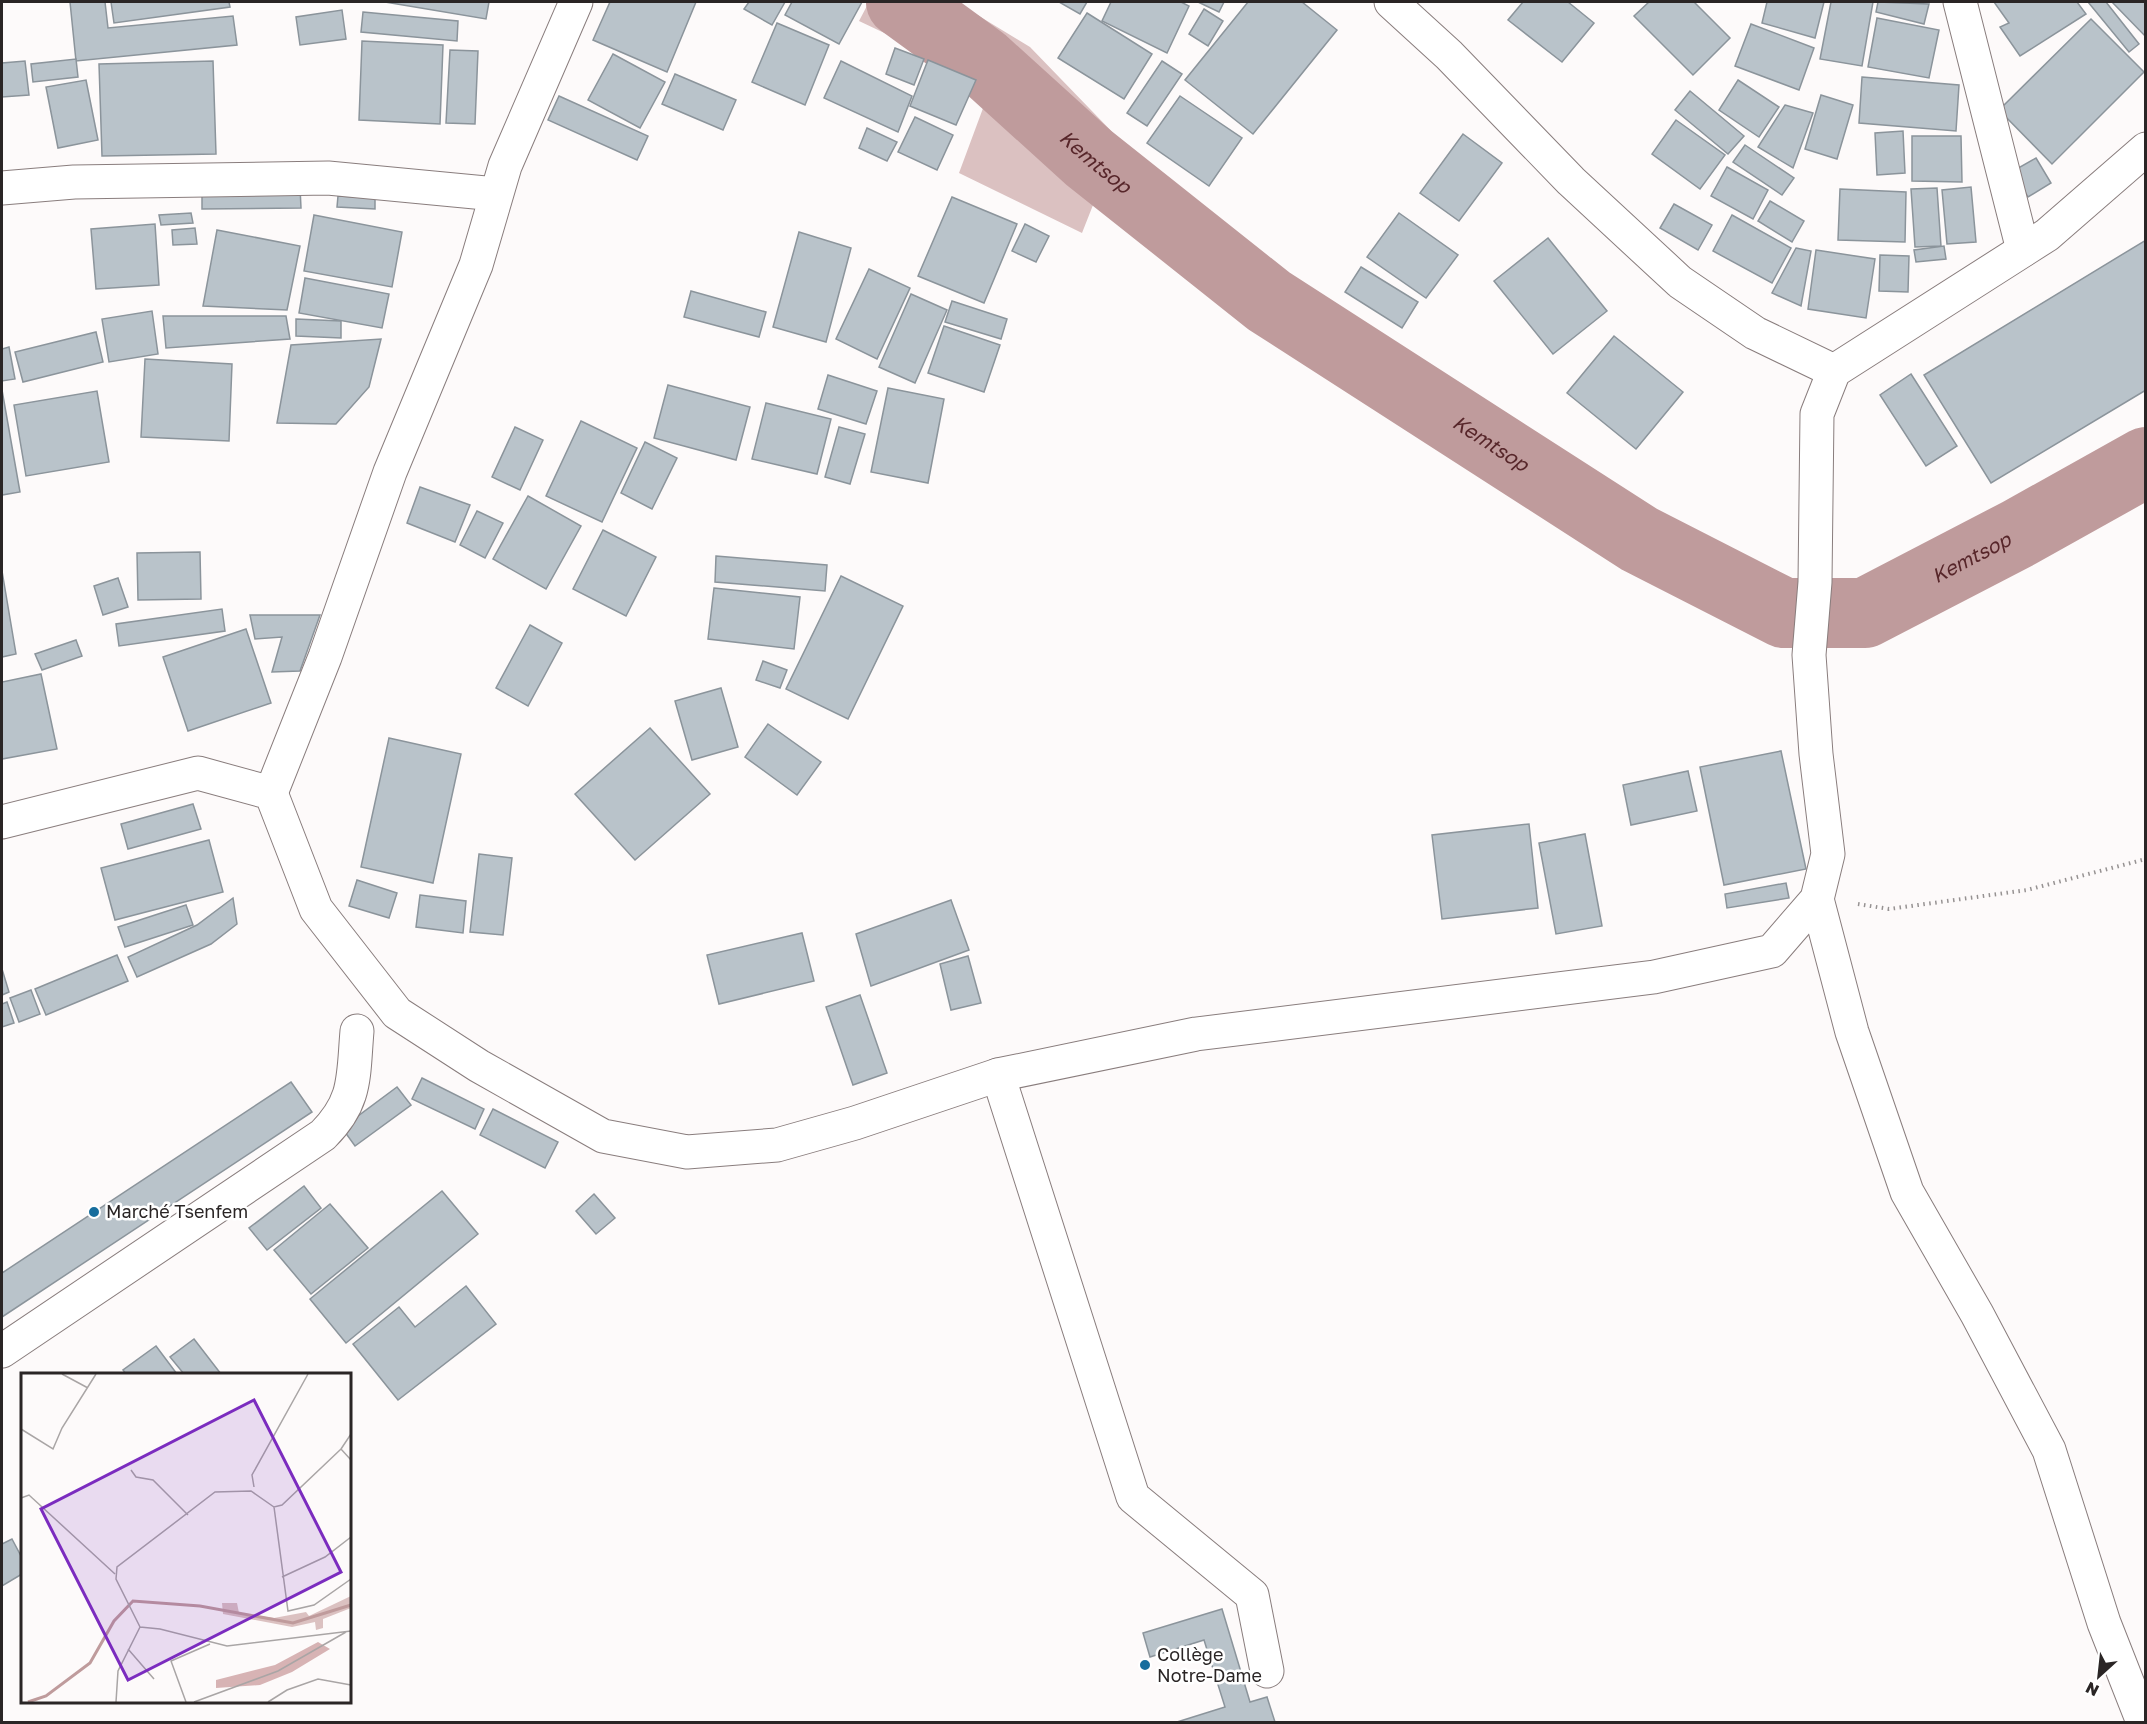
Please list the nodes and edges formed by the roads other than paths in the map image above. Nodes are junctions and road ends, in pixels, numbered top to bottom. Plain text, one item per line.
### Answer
1 (576, 2) edge
2 (1391, 2) edge
3 (1960, 2) edge
4 (2145, 149) edge
5 (2, 188) edge
6 (496, 194) junction
7 (2023, 250) junction
8 (1834, 371) junction
9 (271, 793) junction
10 (2, 822) edge
11 (1817, 898) junction
12 (357, 1031) dead end
13 (998, 1074) junction
14 (2, 1352) edge
15 (1267, 1671) dead end
16 (2143, 1722) edge

1 - 6 street
2 - 8 street
3 - 7 street
4 - 7 street
5 - 6 street
6 - 9 street
7 - 8 street
8 - 11 street
9 - 10 street
9 - 13 street
11 - 13 street
11 - 16 street
12 - 14 street
13 - 15 street

